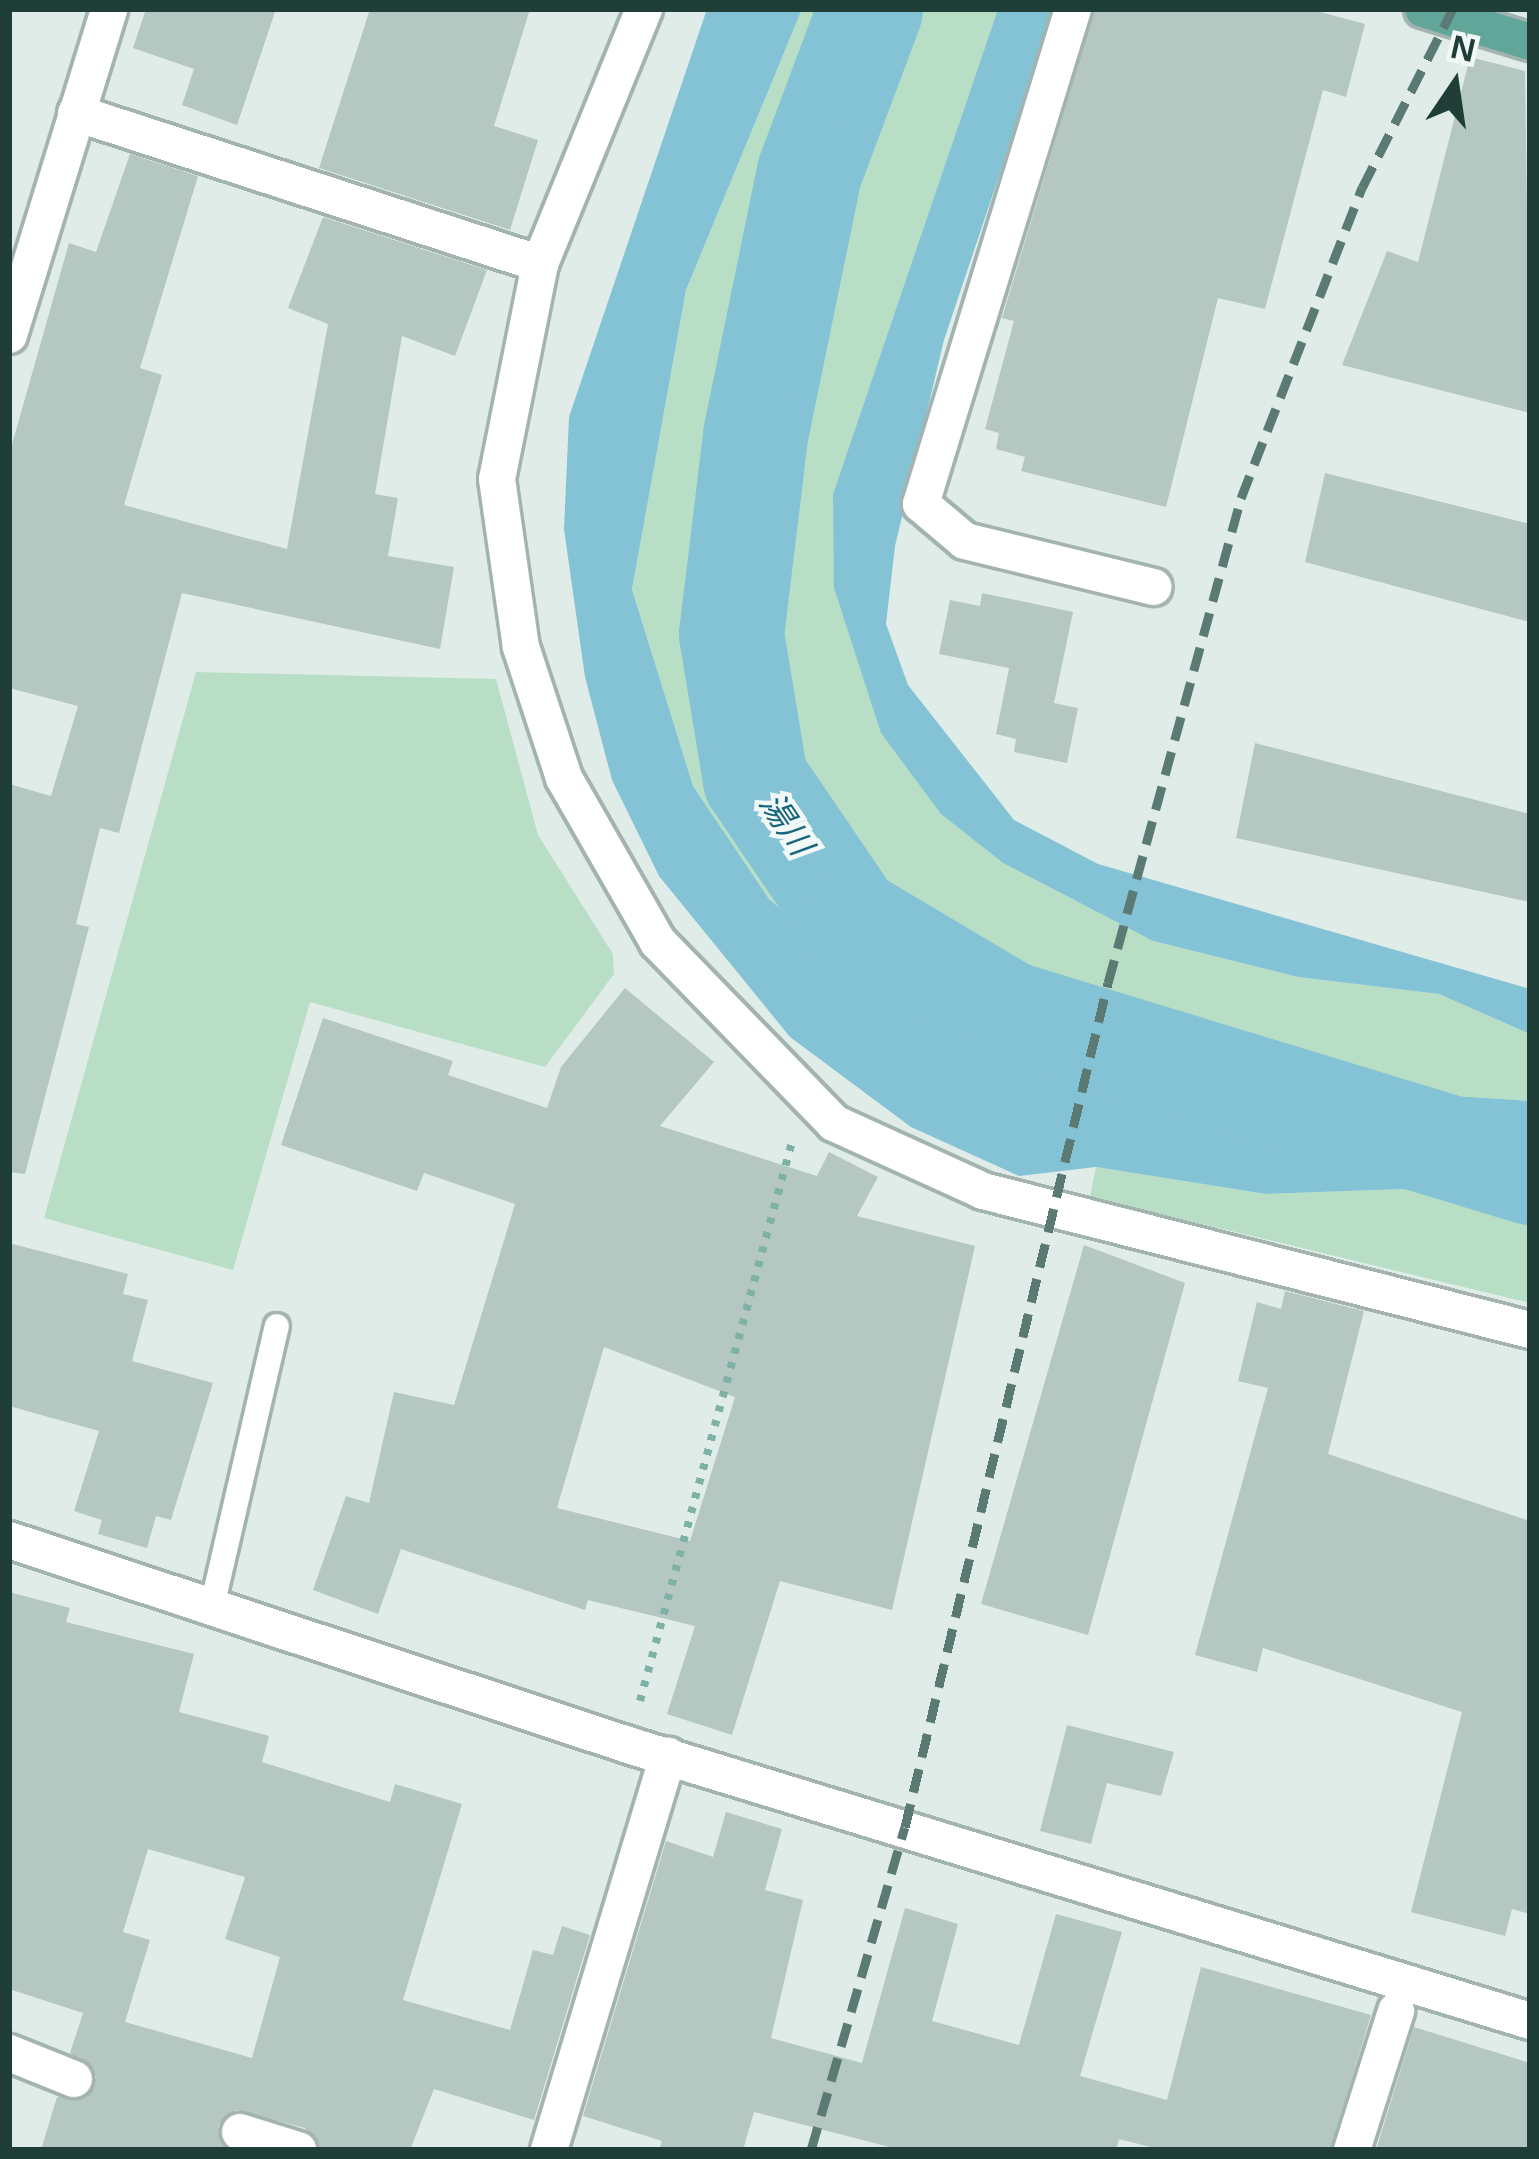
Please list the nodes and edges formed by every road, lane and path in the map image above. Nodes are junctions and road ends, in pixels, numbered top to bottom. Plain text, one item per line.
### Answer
1 (110, 9) edge
2 (644, 9) edge
3 (1073, 9) edge
4 (1423, 9) edge
5 (1530, 42) edge
6 (76, 113) junction
7 (540, 265) junction
8 (9, 335) edge
9 (1153, 587) dead end
10 (805, 1094) junction
11 (277, 1326) dead end
12 (1530, 1330) edge
13 (9, 1540) edge
14 (214, 1598) dead end
15 (628, 1745) junction
16 (668, 1756) junction
17 (1396, 2011) dead end
18 (1530, 2021) edge
19 (9, 2054) edge
20 (74, 2079) dead end
21 (240, 2132) dead end
22 (298, 2150) edge
23 (549, 2150) edge
24 (1352, 2150) edge

1 - 6 street
2 - 7 street
3 - 9 street
4 - 5 main road
6 - 7 street
6 - 8 street
7 - 10 street
10 - 12 street
10 - 15 path
11 - 14 lane
13 - 15 street
15 - 16 street
16 - 18 street
16 - 23 street
17 - 24 street
19 - 20 street
21 - 22 street

